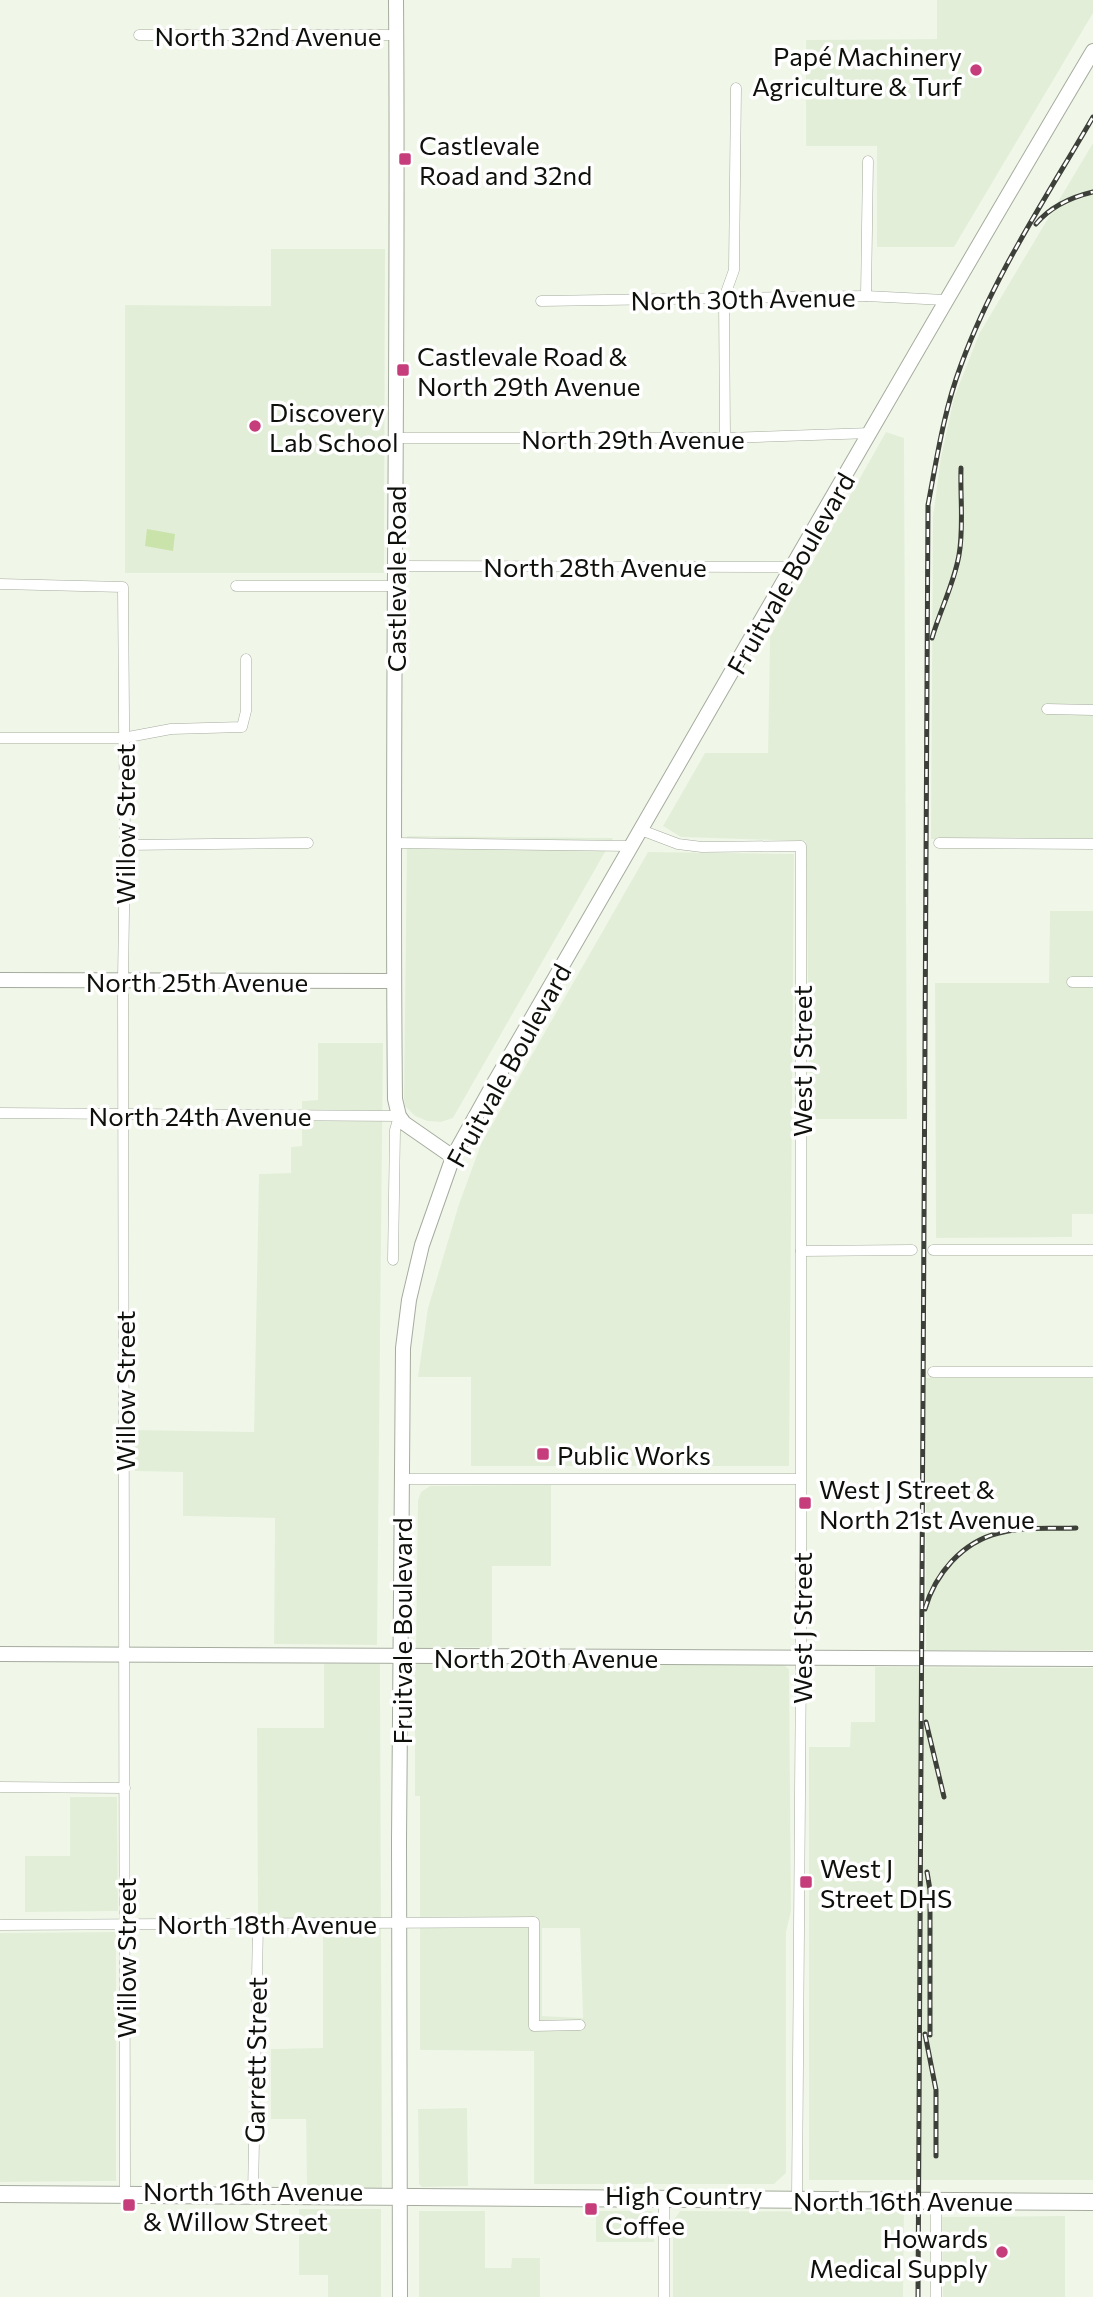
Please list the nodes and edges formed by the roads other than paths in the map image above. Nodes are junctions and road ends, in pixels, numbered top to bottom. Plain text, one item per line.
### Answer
1 (396, 0) edge
2 (397, 34) junction
3 (139, 35) dead end
4 (1093, 51) edge
5 (736, 88) dead end
6 (869, 161) dead end
7 (866, 296) junction
8 (724, 298) junction
9 (945, 300) junction
10 (541, 301) dead end
11 (871, 433) junction
12 (396, 438) junction
13 (725, 438) junction
14 (396, 566) junction
15 (794, 567) junction
16 (0, 584) edge
17 (236, 586) dead end
18 (396, 586) junction
19 (246, 659) dead end
20 (1047, 709) dead end
21 (1093, 710) edge
22 (0, 738) edge
23 (123, 738) junction
24 (641, 830) junction
25 (307, 843) dead end
26 (395, 843) junction
27 (939, 843) dead end
28 (1093, 844) edge
29 (125, 845) junction
30 (631, 846) junction
31 (0, 980) edge
32 (123, 980) junction
33 (394, 981) junction
34 (1072, 982) dead end
35 (1093, 982) edge
36 (0, 1113) edge
37 (125, 1115) junction
38 (399, 1116) junction
39 (453, 1157) junction
40 (912, 1250) dead end
41 (933, 1250) dead end
42 (1093, 1250) edge
43 (802, 1251) junction
44 (393, 1260) dead end
45 (933, 1372) dead end
46 (1093, 1372) edge
47 (402, 1479) junction
48 (800, 1479) junction
49 (0, 1654) edge
50 (124, 1654) junction
51 (400, 1657) junction
52 (801, 1658) junction
53 (1093, 1659) edge
54 (0, 1787) edge
55 (125, 1788) junction
56 (125, 1923) junction
57 (399, 1923) junction
58 (0, 1925) edge
59 (258, 1925) junction
60 (580, 2025) dead end
61 (0, 2194) edge
62 (125, 2194) junction
63 (253, 2195) junction
64 (401, 2197) junction
65 (936, 2199) junction
66 (664, 2200) junction
67 (797, 2200) junction
68 (1093, 2202) edge
69 (400, 2297) edge
70 (664, 2297) edge
71 (936, 2297) edge

1 - 2 street, Castlevale Road
2 - 3 street, North 32nd Avenue
2 - 12 street, Castlevale Road
4 - 9 street, Fruitvale Boulevard
5 - 8 street
6 - 7 street
7 - 8 street, North 30th Avenue
7 - 9 street, North 30th Avenue
8 - 10 street, North 30th Avenue
8 - 13 street
9 - 11 street, Fruitvale Boulevard
11 - 13 street, North 29th Avenue
11 - 15 street, Fruitvale Boulevard
12 - 13 street, North 29th Avenue
12 - 14 street, Castlevale Road
14 - 15 street, North 28th Avenue
14 - 18 street, Castlevale Road
15 - 24 street, Fruitvale Boulevard
16 - 23 street, Willow Street
17 - 18 street
18 - 26 street, Castlevale Road
19 - 23 street
20 - 21 street
22 - 23 street
23 - 29 street, Willow Street
24 - 30 street, Fruitvale Boulevard
24 - 43 street, West J Street
25 - 29 street
26 - 30 street
26 - 33 street, Castlevale Road
27 - 28 street
29 - 32 street, Willow Street
30 - 39 street, Fruitvale Boulevard
31 - 32 street, North 25th Avenue
32 - 33 street, North 25th Avenue
32 - 37 street, Willow Street
33 - 38 street, Castlevale Road
34 - 35 street
36 - 37 street, North 24th Avenue
37 - 38 street, North 24th Avenue
37 - 50 street, Willow Street
38 - 39 street
38 - 44 street, Castlevale Road
39 - 47 street, Fruitvale Boulevard
40 - 43 street
41 - 42 street
43 - 48 street, West J Street
45 - 46 street
47 - 48 street
47 - 51 street, Fruitvale Boulevard
48 - 52 street, West J Street
49 - 50 street, North 20th Avenue
50 - 51 street, North 20th Avenue
50 - 55 street, Willow Street
51 - 52 street, North 20th Avenue
51 - 57 street, Fruitvale Boulevard
52 - 53 street, North 20th Avenue
52 - 67 street, West J Street
54 - 55 street
55 - 56 street, Willow Street
56 - 58 street, North 18th Avenue
56 - 59 street, North 18th Avenue
56 - 62 street, Willow Street
57 - 59 street, North 18th Avenue
57 - 60 street, North 18th Avenue
57 - 64 street, Fruitvale Boulevard
59 - 63 street, Garrett Street
61 - 62 main road, North 16th Avenue
62 - 63 main road, North 16th Avenue
63 - 64 main road, North 16th Avenue
64 - 66 main road, North 16th Avenue
64 - 69 street, Fruitvale Boulevard
65 - 67 main road, North 16th Avenue
65 - 68 main road, North 16th Avenue
65 - 71 street
66 - 67 main road, North 16th Avenue
66 - 70 street

